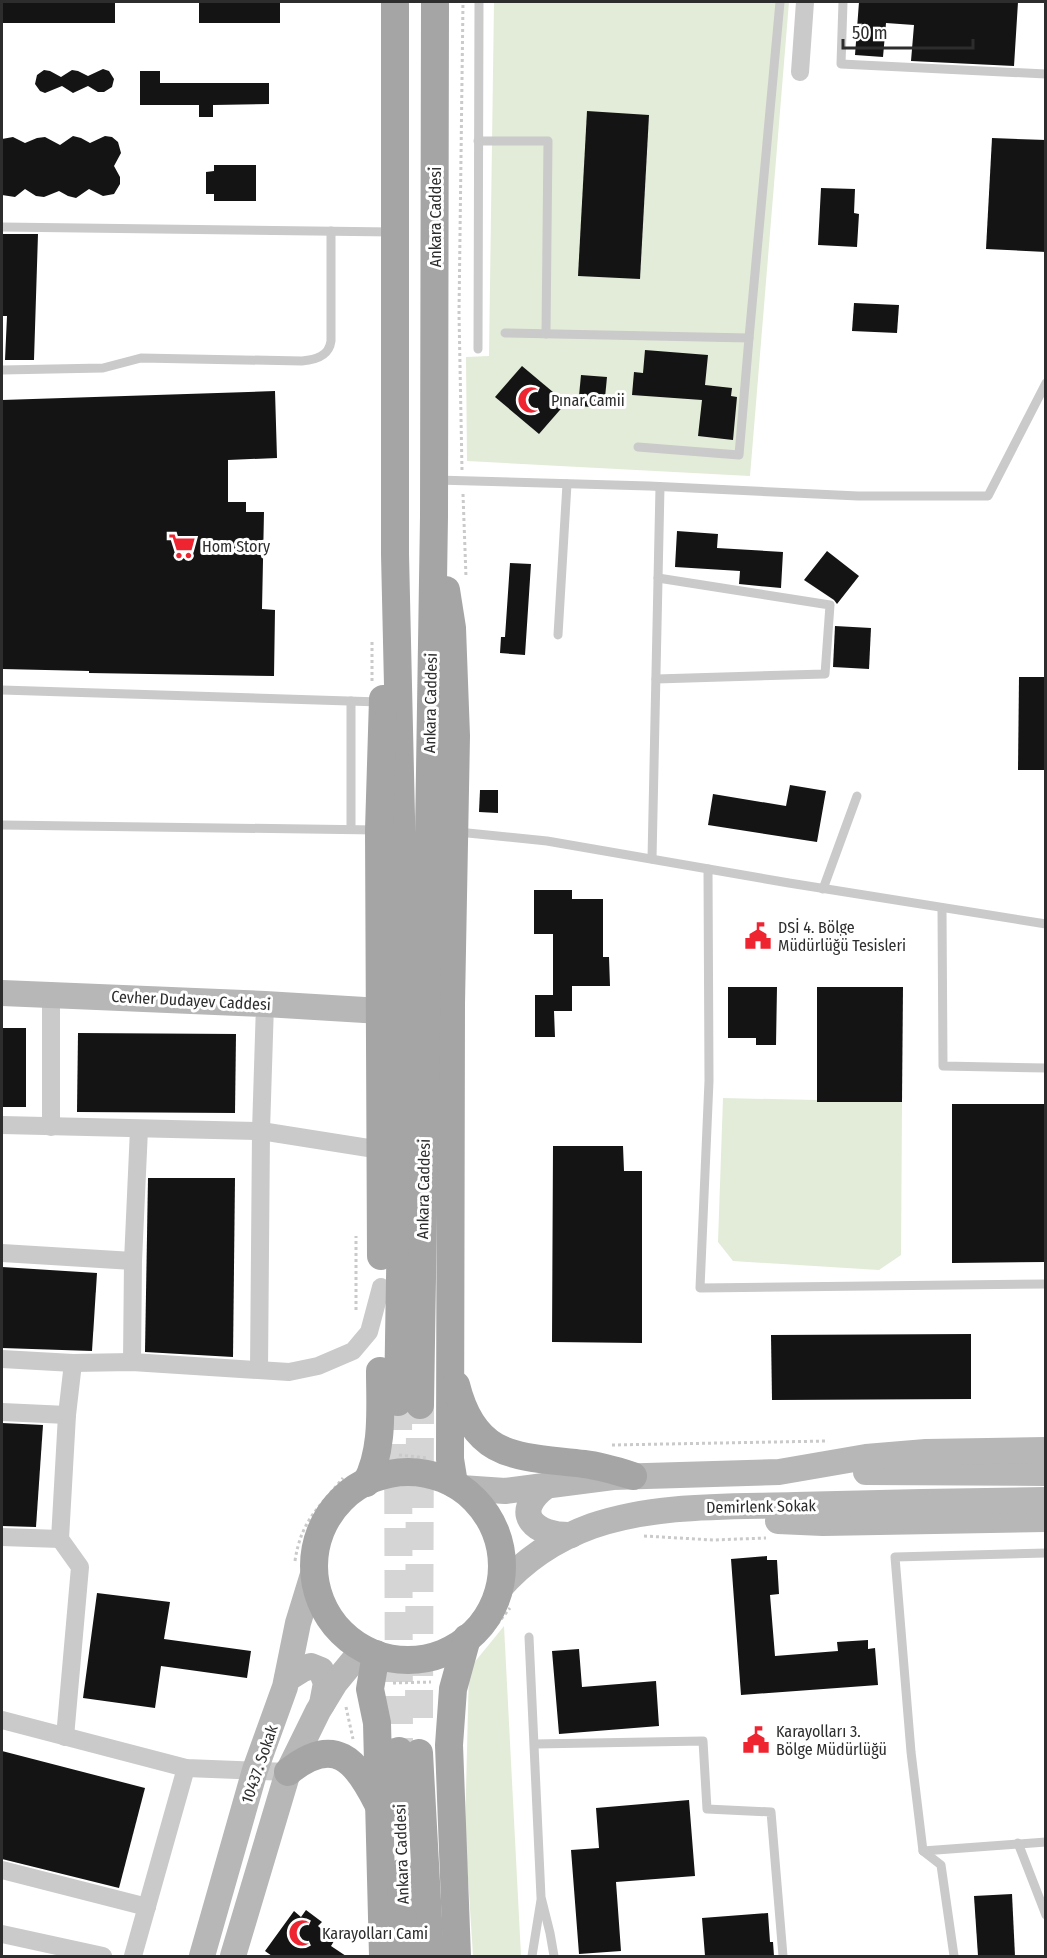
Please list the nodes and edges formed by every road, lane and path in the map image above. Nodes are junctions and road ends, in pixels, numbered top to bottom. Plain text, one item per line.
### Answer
1 (395, 2) edge
2 (435, 2) edge
3 (479, 2) edge
4 (780, 2) edge
5 (805, 2) edge
6 (843, 2) edge
7 (800, 72) dead end
8 (1046, 74) edge
9 (478, 141) junction
10 (2, 226) edge
11 (331, 231) junction
12 (395, 232) junction
13 (505, 333) dead end
14 (546, 334) junction
15 (749, 338) junction
16 (478, 350) dead end
17 (2, 370) edge
18 (1046, 383) edge
19 (638, 447) dead end
20 (434, 480) junction
21 (567, 484) junction
22 (660, 487) junction
23 (434, 517) junction
24 (395, 554) junction
25 (658, 578) junction
26 (558, 635) dead end
27 (656, 679) junction
28 (2, 690) edge
29 (351, 701) junction
30 (382, 702) junction
31 (857, 796) dead end
32 (2, 825) edge
33 (351, 829) junction
34 (379, 830) junction
35 (453, 831) junction
36 (652, 859) junction
37 (708, 869) junction
38 (823, 889) junction
39 (942, 908) junction
40 (1046, 924) edge
41 (2, 993) edge
42 (51, 994) junction
43 (265, 1004) junction
44 (381, 1011) junction
45 (1046, 1068) edge
46 (2, 1125) edge
47 (51, 1127) junction
48 (140, 1129) junction
49 (261, 1131) junction
50 (381, 1150) junction
51 (2, 1253) edge
52 (133, 1261) junction
53 (1046, 1284) edge
54 (381, 1287) junction
55 (2, 1359) edge
56 (451, 1360) junction
57 (132, 1362) junction
58 (73, 1363) junction
59 (259, 1370) junction
60 (2, 1412) edge
61 (67, 1415) junction
62 (833, 1440) dead end
63 (609, 1445) dead end
64 (1046, 1450) edge
65 (375, 1452) junction
66 (779, 1472) junction
67 (1046, 1473) edge
68 (633, 1476) junction
69 (455, 1477) junction
70 (366, 1483) junction
71 (545, 1487) junction
72 (1046, 1500) edge
73 (698, 1507) junction
74 (1046, 1519) edge
75 (571, 1535) junction
76 (2, 1537) edge
77 (60, 1539) junction
78 (1046, 1553) edge
79 (314, 1571) junction
80 (499, 1589) junction
81 (529, 1637) dead end
82 (467, 1638) junction
83 (370, 1651) junction
84 (287, 1679) junction
85 (455, 1682) junction
86 (370, 1689) junction
87 (322, 1704) junction
88 (2, 1720) edge
89 (65, 1737) junction
90 (535, 1744) junction
91 (186, 1768) junction
92 (255, 1770) junction
93 (288, 1772) junction
94 (381, 1809) junction
95 (1046, 1842) edge
96 (1018, 1843) junction
97 (923, 1851) junction
98 (2, 1870) edge
99 (542, 1898) junction
100 (147, 1906) junction
101 (1046, 1915) edge
102 (2, 1934) edge
103 (103, 1956) edge
104 (133, 1956) edge
105 (202, 1956) edge
106 (233, 1956) edge
107 (383, 1956) edge
108 (404, 1956) edge
109 (430, 1956) edge
110 (457, 1956) edge
111 (532, 1956) edge
112 (554, 1956) edge
113 (783, 1956) edge
114 (954, 1956) edge

1 - 12 main road, Ankara Caddesi
2 - 20 main road, Ankara Caddesi
3 - 9 lane
4 - 15 lane
5 - 7 street
6 - 8 lane
9 - 14 lane
9 - 16 lane
10 - 11 lane
11 - 12 lane
11 - 17 lane
12 - 24 main road, Ankara Caddesi
13 - 14 lane
14 - 15 lane
15 - 19 lane
18 - 22 lane
20 - 21 lane
20 - 23 main road, Ankara Caddesi
21 - 22 lane
21 - 26 lane
22 - 25 lane
23 - 24 main road, Ankara Caddesi
23 - 35 main road
24 - 30 main road
25 - 27 lane
25 - 27 lane
27 - 36 lane
28 - 29 lane
29 - 30 lane
29 - 33 lane
30 - 34 main road
31 - 38 lane
32 - 33 lane
33 - 34 lane
34 - 44 main road
35 - 36 lane
35 - 56 main road
36 - 37 lane
37 - 38 lane
37 - 53 lane
38 - 39 lane
39 - 40 lane
39 - 45 lane
41 - 42 street, Cevher Dudayev Caddesi
42 - 43 street, Cevher Dudayev Caddesi
42 - 47 street
43 - 44 street, Cevher Dudayev Caddesi
43 - 49 street
44 - 50 main road
46 - 47 street
47 - 48 street
48 - 49 street
48 - 52 street
49 - 50 street
49 - 59 street
50 - 54 main road
51 - 52 street
52 - 57 street
54 - 59 street
54 - 65 main road
55 - 58 street
56 - 68 main road
56 - 69 main road
57 - 58 street
57 - 59 street
58 - 61 street
60 - 61 street
61 - 77 street
62 - 63 path
64 - 66 street
65 - 69 path
65 - 70 main road
66 - 67 street, Demirlenk Sokak
66 - 68 street
68 - 71 street
69 - 70 main road
69 - 71 street
69 - 80 main road
70 - 79 main road
71 - 75 street
72 - 73 street, Demirlenk Sokak
73 - 74 street
73 - 75 street, Demirlenk Sokak
75 - 80 street, Demirlenk Sokak
76 - 77 street
77 - 89 street
78 - 97 lane
79 - 83 main road
79 - 84 street, 10437. Sokak
80 - 82 main road
81 - 90 lane
82 - 83 main road
82 - 85 main road
83 - 86 main road
83 - 87 street, 10437. Sokak
84 - 87 street
84 - 92 street, 10437. Sokak
85 - 86 path
85 - 110 main road
86 - 94 main road
87 - 93 street, 10437. Sokak
88 - 89 street
89 - 91 street
90 - 99 lane
90 - 113 lane
91 - 92 street
91 - 100 street
92 - 93 street
92 - 105 street, 10437. Sokak
93 - 94 main road
93 - 106 street, 10437. Sokak
94 - 107 main road
95 - 96 lane
96 - 97 lane
96 - 101 lane
97 - 114 lane
98 - 100 street
99 - 111 lane
99 - 112 lane
100 - 104 street
102 - 103 street
108 - 109 main road, Ankara Caddesi

